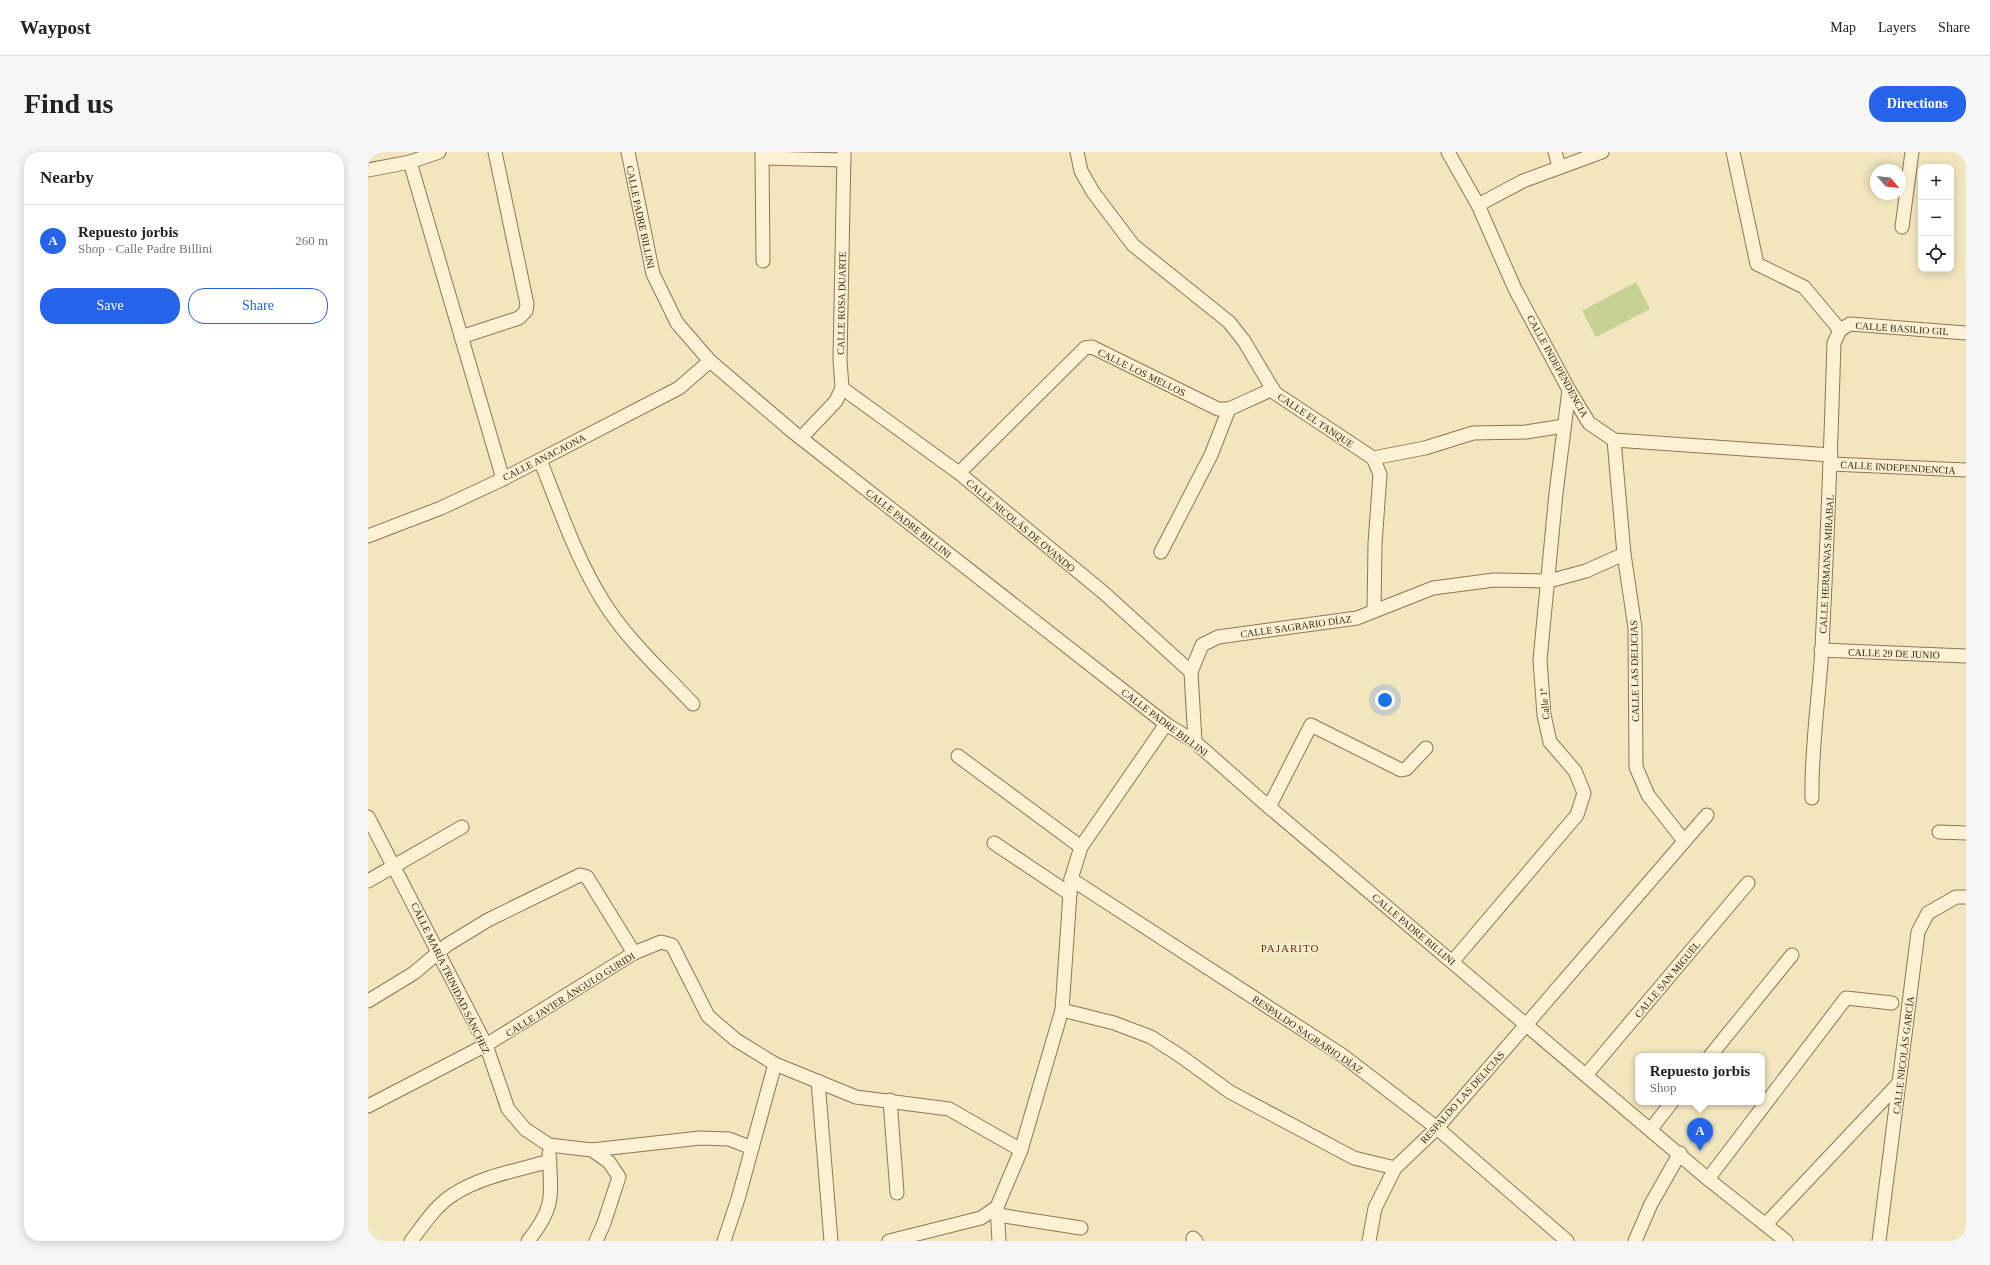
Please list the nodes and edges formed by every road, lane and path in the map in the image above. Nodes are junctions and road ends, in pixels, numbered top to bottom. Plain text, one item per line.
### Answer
1 (439, 152) edge
2 (495, 152) edge
3 (628, 152) edge
4 (1077, 152) edge
5 (1448, 152) edge
6 (1555, 152) edge
7 (1602, 152) edge
8 (1733, 152) edge
9 (1912, 152) edge
10 (762, 155) edge
11 (844, 156) edge
12 (410, 162) junction
13 (1559, 166) junction
14 (368, 170) edge
15 (1478, 205) junction
16 (1902, 227) dead end
17 (763, 262) dead end
18 (1840, 330) junction
19 (1966, 333) edge
20 (461, 337) junction
21 (710, 362) junction
22 (842, 388) junction
23 (1273, 389) junction
24 (1569, 390) junction
25 (1229, 409) junction
26 (1564, 426) junction
27 (801, 438) junction
28 (1614, 440) junction
29 (1373, 458) junction
30 (1831, 459) junction
31 (540, 460) junction
32 (1966, 470) edge
33 (959, 473) junction
34 (503, 479) junction
35 (368, 536) edge
36 (1161, 552) dead end
37 (1624, 554) junction
38 (1548, 581) junction
39 (1374, 611) junction
40 (1821, 650) junction
41 (1966, 656) edge
42 (1191, 672) junction
43 (693, 704) dead end
44 (1166, 724) junction
45 (1195, 742) junction
46 (1426, 748) dead end
47 (958, 756) dead end
48 (1812, 798) dead end
49 (1268, 807) junction
50 (1707, 815) dead end
51 (368, 817) edge
52 (462, 827) dead end
53 (1939, 832) dead end
54 (1966, 833) edge
55 (1684, 841) junction
56 (994, 843) dead end
57 (1081, 847) junction
58 (395, 865) junction
59 (1071, 879) junction
60 (368, 881) edge
61 (1748, 883) dead end
62 (1070, 894) junction
63 (1966, 897) edge
64 (438, 953) junction
65 (634, 953) junction
66 (1792, 955) dead end
67 (1453, 961) junction
68 (368, 1001) edge
69 (1892, 1003) dead end
70 (1062, 1010) junction
71 (1526, 1024) junction
72 (486, 1045) junction
73 (1712, 1053) edge
74 (776, 1064) junction
75 (1586, 1075) junction
76 (818, 1081) junction
77 (1899, 1083) junction
78 (890, 1100) junction
79 (1765, 1104) edge
80 (1670, 1105) edge
81 (1764, 1105) edge
82 (368, 1106) edge
83 (1437, 1128) junction
84 (1651, 1128) junction
85 (549, 1145) junction
86 (752, 1148) junction
87 (592, 1150) junction
88 (1021, 1150) junction
89 (1680, 1153) junction
90 (550, 1161) junction
91 (1395, 1168) junction
92 (1708, 1178) junction
93 (897, 1193) dead end
94 (998, 1211) junction
95 (1766, 1224) junction
96 (1081, 1228) dead end
97 (411, 1241) edge
98 (528, 1241) edge
99 (596, 1241) edge
100 (724, 1241) edge
101 (831, 1241) edge
102 (889, 1241) edge
103 (999, 1241) edge
104 (1369, 1241) edge
105 (1567, 1241) edge
106 (1635, 1241) edge
107 (1786, 1241) edge
108 (1879, 1241) edge

1 - 12 street
2 - 20 street
3 - 21 street, CALLE PADRE BILLINI
4 - 23 street, CALLE EL TANQUE
5 - 15 street, CALLE INDEPENDENCIA
6 - 13 street
7 - 13 street
8 - 18 street
9 - 16 street
10 - 11 street
10 - 17 street
11 - 22 street, CALLE ROSA DUARTE
12 - 14 street
12 - 20 street
13 - 15 street
15 - 24 street, CALLE INDEPENDENCIA
18 - 19 street, CALLE BASILIO GIL
18 - 30 street, CALLE HERMANAS MIRABAL
20 - 34 street
21 - 27 street, CALLE PADRE BILLINI
21 - 31 street, CALLE ANACAONA
22 - 27 street
22 - 33 street, CALLE NICOLÁS DE OVANDO
23 - 25 street
23 - 29 street, CALLE EL TANQUE
24 - 26 street, Calle 1ª
24 - 28 street, CALLE INDEPENDENCIA
25 - 33 street, CALLE LOS MELLOS
25 - 36 street
26 - 29 street
26 - 38 street, Calle 1ª
27 - 44 street, CALLE PADRE BILLINI
28 - 30 street, CALLE INDEPENDENCIA
28 - 37 street, CALLE LAS DELICIAS
29 - 39 street
30 - 32 street, CALLE INDEPENDENCIA
30 - 40 street, CALLE HERMANAS MIRABAL
31 - 34 street, CALLE ANACAONA
31 - 43 street
33 - 42 street, CALLE NICOLÁS DE OVANDO
34 - 35 street, CALLE ANACAONA
37 - 38 street, CALLE SAGRARIO DÍAZ
37 - 55 street, CALLE LAS DELICIAS
38 - 39 street, CALLE SAGRARIO DÍAZ
38 - 67 street, Calle 1ª
39 - 42 street, CALLE SAGRARIO DÍAZ
40 - 41 street, CALLE 29 DE JUNIO
40 - 48 street, CALLE HERMANAS MIRABAL
42 - 45 street, CALLE SAGRARIO DÍAZ
44 - 45 street, CALLE PADRE BILLINI
44 - 57 street
45 - 49 street, CALLE PADRE BILLINI
46 - 49 street
47 - 57 street
49 - 67 street, CALLE PADRE BILLINI
50 - 55 street, RESPALDO LAS DELICIAS
51 - 58 street, CALLE MARÍA TRINIDAD SÁNCHEZ
52 - 58 street
53 - 54 street
55 - 71 street, RESPALDO LAS DELICIAS
56 - 62 street
57 - 59 street
58 - 60 street
58 - 64 street, CALLE MARÍA TRINIDAD SÁNCHEZ
59 - 62 street
59 - 83 street, RESPALDO SAGRARIO DÍAZ
61 - 75 street, CALLE SAN MIGUEL
62 - 70 street
63 - 77 street, CALLE NICOLÁS GARCÍA
64 - 65 street
64 - 68 street
64 - 72 street, CALLE MARÍA TRINIDAD SÁNCHEZ
65 - 72 street, CALLE JAVIER ÁNGULO GURIDI
65 - 74 street, CALLE JAVIER ÁNGULO GURIDI
66 - 73 street
67 - 71 street, CALLE PADRE BILLINI
69 - 79 street
70 - 88 street
70 - 91 street
71 - 75 street, CALLE PADRE BILLINI
71 - 83 street, RESPALDO LAS DELICIAS
72 - 82 street, CALLE JAVIER ÁNGULO GURIDI
72 - 85 street, CALLE MARÍA TRINIDAD SÁNCHEZ
74 - 76 street, CALLE JAVIER ÁNGULO GURIDI
74 - 86 street
75 - 84 street, CALLE PADRE BILLINI
76 - 78 street, CALLE JAVIER ÁNGULO GURIDI
76 - 101 street
77 - 95 street
77 - 108 street, CALLE NICOLÁS GARCÍA
78 - 88 street, CALLE JAVIER ÁNGULO GURIDI
78 - 93 street
80 - 84 street
81 - 92 street
83 - 91 street, RESPALDO LAS DELICIAS
83 - 105 street, RESPALDO SAGRARIO DÍAZ
84 - 89 street, CALLE PADRE BILLINI
85 - 87 street, CALLE MARÍA TRINIDAD SÁNCHEZ
85 - 90 street
86 - 87 street
86 - 100 street
87 - 99 street, CALLE MARÍA TRINIDAD SÁNCHEZ
88 - 94 street
89 - 92 street, CALLE PADRE BILLINI
89 - 106 street
90 - 97 street
90 - 98 street
91 - 104 street, RESPALDO LAS DELICIAS
92 - 95 street, CALLE PADRE BILLINI
94 - 96 street
94 - 102 street
94 - 103 street
95 - 107 street, CALLE PADRE BILLINI

